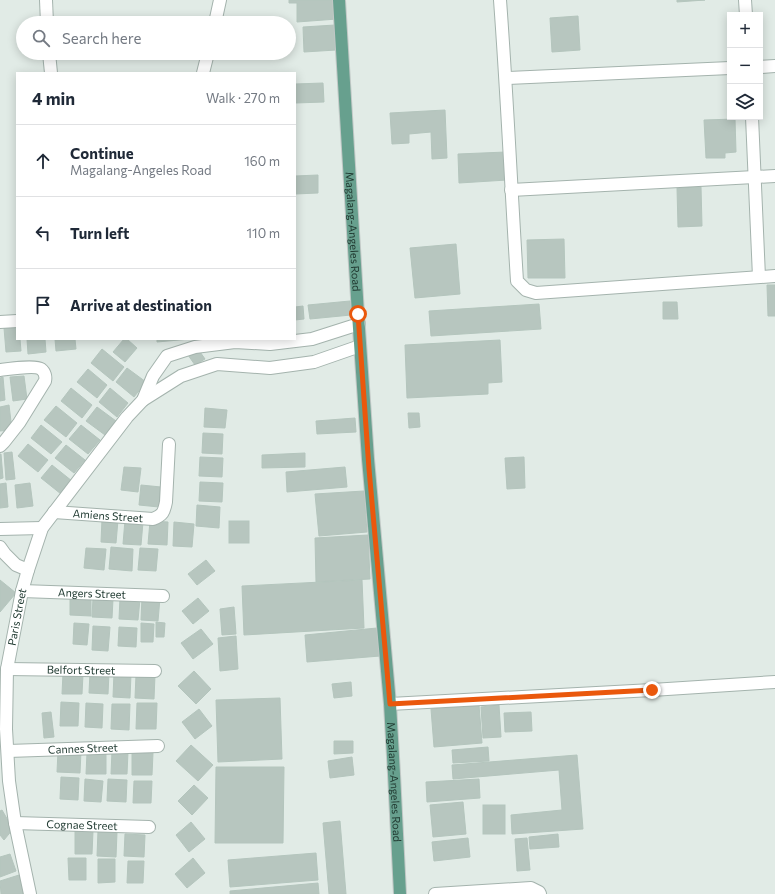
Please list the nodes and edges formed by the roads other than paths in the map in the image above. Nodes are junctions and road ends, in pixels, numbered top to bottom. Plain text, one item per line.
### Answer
1 (46, 0) edge
2 (220, 0) edge
3 (339, 0) edge
4 (500, 0) edge
5 (745, 0) edge
6 (746, 12) edge
7 (47, 16) edge
8 (216, 16) edge
9 (50, 60) edge
10 (206, 60) edge
11 (775, 66) edge
12 (763, 67) edge
13 (727, 68) edge
14 (51, 72) edge
15 (203, 72) edge
16 (506, 78) junction
17 (752, 120) edge
18 (775, 176) edge
19 (755, 177) junction
20 (511, 190) junction
21 (775, 276) edge
22 (759, 277) junction
23 (16, 321) edge
24 (0, 322) edge
25 (358, 324) junction
26 (213, 344) junction
27 (360, 346) junction
28 (217, 364) junction
29 (0, 370) edge
30 (143, 400) junction
31 (169, 444) dead end
32 (0, 446) edge
33 (54, 512) junction
34 (42, 528) junction
35 (0, 529) edge
36 (0, 547) edge
37 (28, 570) junction
38 (22, 591) junction
39 (163, 596) dead end
40 (7, 669) junction
41 (155, 671) dead end
42 (775, 682) edge
43 (390, 704) junction
44 (3, 729) edge
45 (158, 746) dead end
46 (8, 751) junction
47 (4, 785) edge
48 (15, 823) junction
49 (149, 828) dead end
50 (30, 894) edge
51 (400, 894) edge
52 (430, 894) edge
53 (435, 894) edge
54 (540, 894) edge

1 - 7 street
2 - 8 street
3 - 25 main road, Magalang-Angeles Road
4 - 16 street
5 - 6 street
9 - 14 street
10 - 15 street
11 - 12 street
13 - 16 street
16 - 20 street
17 - 19 street
18 - 19 street
19 - 20 street
19 - 22 street
20 - 22 street
21 - 22 street
23 - 24 street
25 - 26 street
25 - 27 main road, Magalang-Angeles Road
26 - 28 street
26 - 30 street
27 - 28 street
27 - 43 main road, Magalang-Angeles Road
28 - 30 street
29 - 32 street
30 - 33 street, Paris Street
31 - 33 street, Amiens Street
33 - 34 street, Paris Street
34 - 35 street
34 - 37 street, Paris Street
36 - 37 street
37 - 38 street, Paris Street
38 - 39 street, Angers Street
38 - 40 street, Paris Street
40 - 41 street, Belfort Street
40 - 44 street, Paris Street
42 - 43 street
43 - 51 main road, Magalang-Angeles Road
44 - 46 street, Paris Street
45 - 46 street, Cannes Street
46 - 47 street, Paris Street
47 - 48 street, Paris Street
48 - 49 street, Cognae Street
48 - 50 street, Paris Street
52 - 53 street
53 - 54 street

